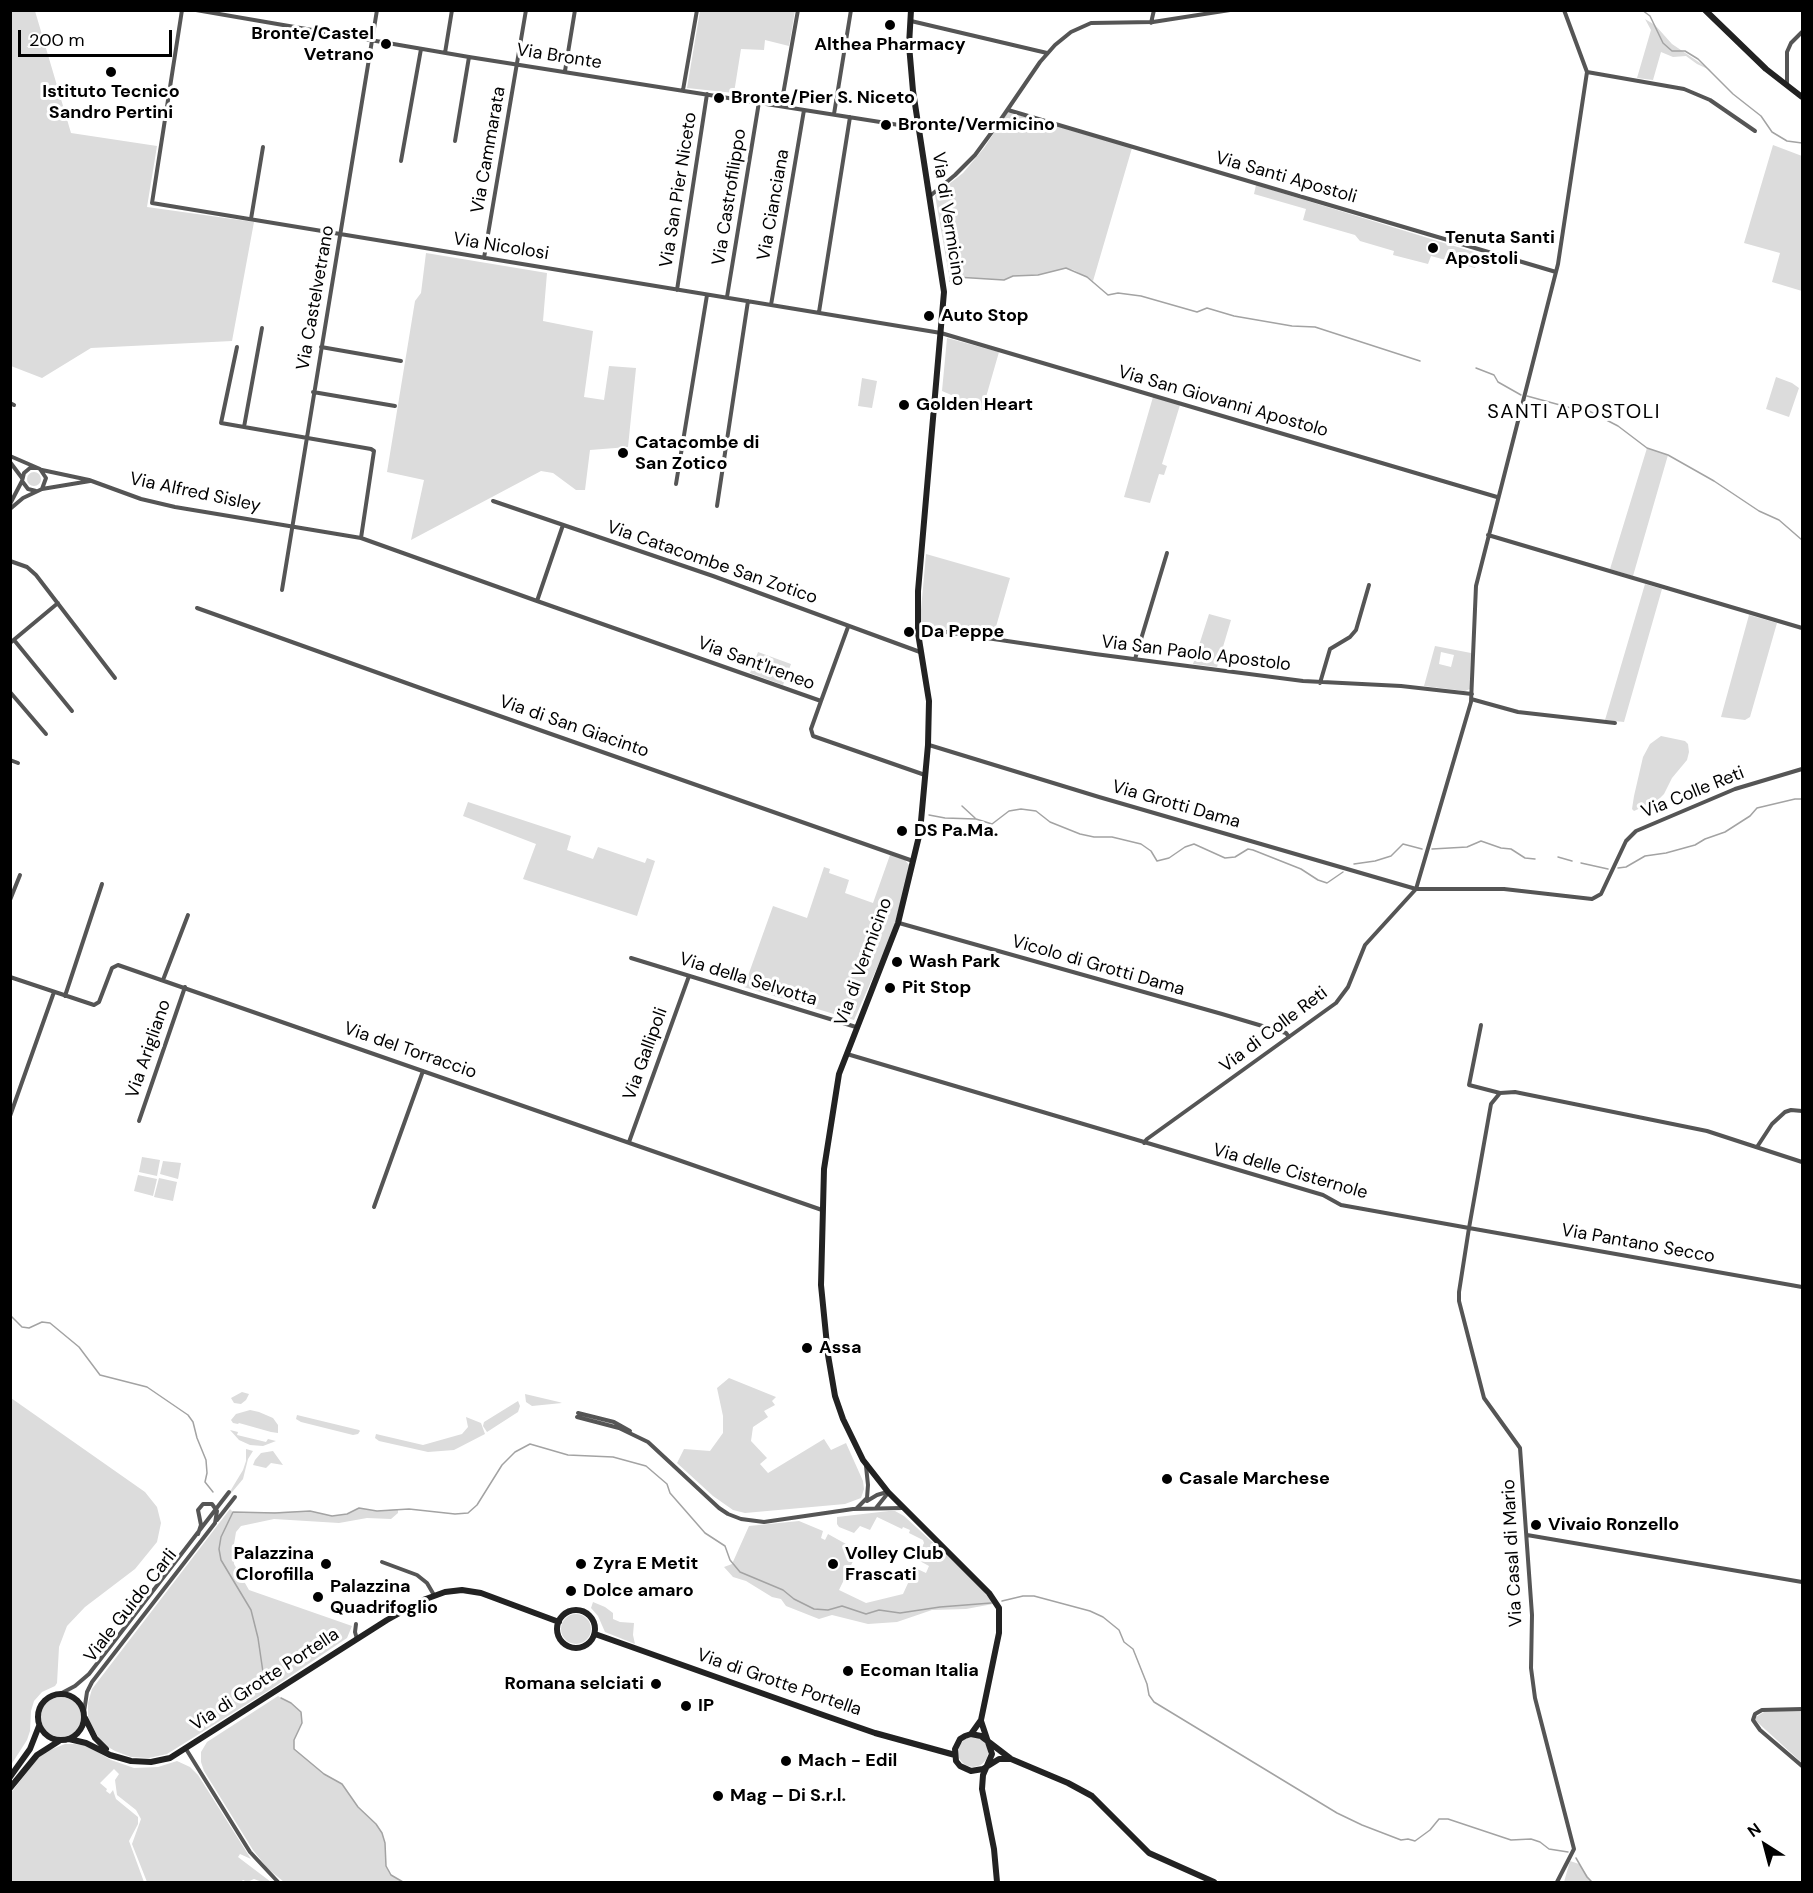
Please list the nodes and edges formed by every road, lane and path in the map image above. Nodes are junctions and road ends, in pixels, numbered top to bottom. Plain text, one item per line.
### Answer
1 (182, 10) edge
2 (196, 10) edge
3 (377, 10) edge
4 (452, 10) edge
5 (526, 10) edge
6 (575, 10) edge
7 (697, 10) edge
8 (798, 10) edge
9 (851, 10) edge
10 (911, 10) edge
11 (1154, 10) edge
12 (1230, 10) edge
13 (1564, 10) edge
14 (1705, 10) edge
15 (910, 21) junction
16 (1151, 22) junction
17 (1803, 32) edge
18 (372, 40) junction
19 (421, 49) junction
20 (445, 53) junction
21 (1048, 53) junction
22 (469, 57) junction
23 (518, 64) junction
24 (565, 71) junction
25 (1587, 72) junction
26 (1787, 85) junction
27 (684, 90) junction
28 (707, 94) junction
29 (1803, 97) edge
30 (759, 102) junction
31 (781, 106) junction
32 (804, 110) junction
33 (1008, 110) junction
34 (834, 114) junction
35 (850, 117) junction
36 (918, 128) junction
37 (1755, 131) dead end
38 (455, 141) dead end
39 (263, 147) dead end
40 (401, 161) dead end
41 (930, 196) junction
42 (251, 219) junction
43 (340, 235) junction
44 (484, 258) junction
45 (1556, 272) junction
46 (677, 290) junction
47 (707, 295) junction
48 (727, 297) junction
49 (748, 302) junction
50 (771, 305) junction
51 (819, 312) junction
52 (262, 328) dead end
53 (941, 333) junction
54 (237, 347) dead end
55 (321, 347) junction
56 (401, 362) dead end
57 (314, 392) junction
58 (395, 405) dead end
59 (244, 427) junction
60 (306, 437) junction
61 (10, 456) edge
62 (10, 462) edge
63 (40, 469) junction
64 (22, 480) junction
65 (94, 481) junction
66 (676, 483) dead end
67 (40, 490) junction
68 (1497, 497) junction
69 (493, 501) dead end
70 (10, 504) edge
71 (717, 506) dead end
72 (10, 509) edge
73 (563, 525) junction
74 (292, 527) junction
75 (1488, 535) junction
76 (361, 538) junction
77 (395, 548) joint
78 (1167, 553) dead end
79 (10, 561) edge
80 (1370, 585) dead end
81 (282, 590) dead end
82 (537, 601) junction
83 (58, 603) junction
84 (197, 608) dead end
85 (848, 627) junction
86 (918, 628) junction
87 (1803, 628) edge
88 (12, 641) edge
89 (921, 652) junction
90 (1135, 659) junction
91 (115, 678) dead end
92 (1320, 683) junction
93 (10, 692) edge
94 (1472, 694) junction
95 (1471, 699) junction
96 (821, 701) junction
97 (72, 711) dead end
98 (1615, 723) dead end
99 (46, 734) dead end
100 (928, 745) junction
101 (10, 760) edge
102 (18, 763) dead end
103 (1803, 770) edge
104 (925, 775) junction
105 (914, 861) junction
106 (20, 875) dead end
107 (102, 884) dead end
108 (1416, 889) junction
109 (10, 900) edge
110 (188, 915) dead end
111 (898, 923) junction
112 (631, 958) dead end
113 (689, 976) junction
114 (10, 977) edge
115 (163, 980) junction
116 (185, 987) junction
117 (54, 992) junction
118 (64, 996) junction
119 (1481, 1025) dead end
120 (856, 1027) junction
121 (1289, 1037) junction
122 (846, 1054) junction
123 (423, 1071) junction
124 (1500, 1093) junction
125 (1803, 1111) edge
126 (10, 1116) edge
127 (139, 1121) dead end
128 (629, 1142) junction
129 (1144, 1143) junction
130 (1756, 1147) junction
131 (1803, 1162) edge
132 (375, 1207) dead end
133 (823, 1210) junction
134 (1469, 1228) junction
135 (1803, 1287) edge
136 (578, 1415) dead end
137 (865, 1464) junction
138 (229, 1492) dead end
139 (888, 1492) junction
140 (235, 1497) dead end
141 (862, 1504) junction
142 (876, 1508) junction
143 (903, 1508) junction
144 (216, 1509) junction
145 (853, 1509) junction
146 (215, 1523) junction
147 (198, 1534) junction
148 (1527, 1535) junction
149 (382, 1562) dead end
150 (1803, 1582) edge
151 (434, 1595) junction
152 (559, 1622) junction
153 (356, 1624) dead end
154 (595, 1634) junction
155 (357, 1639) junction
156 (60, 1694) junction
157 (1803, 1709) edge
158 (84, 1712) junction
159 (981, 1720) junction
160 (40, 1725) junction
161 (971, 1734) junction
162 (69, 1739) junction
163 (61, 1740) junction
164 (989, 1742) junction
165 (186, 1749) junction
166 (955, 1755) junction
167 (119, 1758) junction
168 (1011, 1759) junction
169 (988, 1765) junction
170 (1803, 1766) edge
171 (965, 1770) junction
172 (10, 1777) edge
173 (10, 1788) edge
174 (982, 1789) junction
175 (278, 1882) edge
176 (996, 1882) edge
177 (1214, 1882) edge
178 (1557, 1882) edge

1 - 42 street, Via Nicolosi
2 - 18 street, Via Bronte
3 - 18 street, Via Castelvetrano
4 - 20 street
5 - 23 street, Via Cammarata
6 - 24 street
7 - 27 street
8 - 31 street
9 - 34 street
10 - 15 main road, Via di Vermicino
11 - 16 street
12 - 16 street
13 - 25 street
14 - 26 main road
15 - 21 street
15 - 36 main road, Via di Vermicino
16 - 21 street
17 - 26 street
18 - 19 street, Via Bronte
18 - 43 street, Via Castelvetrano
19 - 20 street, Via Bronte
19 - 40 street
20 - 22 street, Via Bronte
21 - 33 street
22 - 23 street, Via Bronte
22 - 38 street
23 - 24 street, Via Bronte
23 - 44 street, Via Cammarata
24 - 27 street, Via Bronte
25 - 37 street
25 - 45 street
26 - 29 main road
27 - 28 street, Via Bronte
28 - 30 street, Via Bronte
28 - 46 street, Via San Pier Niceto
30 - 31 street, Via Bronte
30 - 48 street, Via Castrofilippo
31 - 32 street, Via Bronte
32 - 34 street, Via Bronte
32 - 50 street, Via Cianciana
33 - 41 street
33 - 45 street, Via Santi Apostoli
34 - 35 street, Via Bronte
35 - 36 street, Via Bronte
35 - 51 street
36 - 41 main road, Via di Vermicino
39 - 42 street
41 - 53 main road, Via di Vermicino
42 - 43 street, Via Nicolosi
43 - 44 street, Via Nicolosi
43 - 55 street, Via Castelvetrano
44 - 46 street, Via Nicolosi
45 - 68 street
46 - 47 street, Via Nicolosi
47 - 48 street, Via Nicolosi
47 - 66 street
48 - 49 street, Via Nicolosi
49 - 50 street, Via Nicolosi
49 - 71 street
50 - 51 street, Via Nicolosi
51 - 53 street, Via Nicolosi
52 - 59 street
53 - 68 street, Via San Giovanni Apostolo
53 - 86 main road, Via di Vermicino
54 - 59 street
55 - 56 street
55 - 57 street, Via Castelvetrano
57 - 58 street
57 - 60 street, Via Castelvetrano
59 - 60 street
60 - 74 street, Via Castelvetrano
60 - 76 street
61 - 63 street, Via Alfred Sisley
62 - 64 street
63 - 64 street
63 - 65 street, Via Alfred Sisley
63 - 67 street
64 - 67 street
64 - 70 street
65 - 67 street
65 - 74 street, Via Alfred Sisley
67 - 72 street
68 - 75 street
69 - 73 street, Via Catacombe San Zotico
73 - 82 street
73 - 85 street, Via Catacombe San Zotico
74 - 76 street, Via Alfred Sisley
74 - 81 street, Via Castelvetrano
75 - 87 street
75 - 94 street
76 - 77 street, Via Alfred Sisley
77 - 82 street, Via Sant'Ireneo
78 - 90 street
79 - 83 street
80 - 92 street
82 - 96 street, Via Sant'Ireneo
83 - 88 street
83 - 91 street
84 - 105 street, Via di San Giacinto
85 - 89 street, Via Catacombe San Zotico
85 - 96 street
86 - 89 main road, Via di Vermicino
86 - 90 street, Via San Paolo Apostolo
88 - 97 street
89 - 100 main road, Via di Vermicino
90 - 92 street, Via San Paolo Apostolo
92 - 94 street, Via San Paolo Apostolo
93 - 99 street
94 - 95 street
95 - 98 street
95 - 108 street
96 - 104 street, Via Sant'Ireneo
100 - 104 main road, Via di Vermicino
100 - 108 street, Via Grotti Dama
101 - 102 street
103 - 108 street, Via Colle Reti
104 - 105 main road, Via di Vermicino
105 - 111 main road, Via di Vermicino
106 - 109 street
107 - 118 street
108 - 121 street, Via di Colle Reti
110 - 115 street
111 - 120 main road, Via di Vermicino
111 - 121 street, Vicolo di Grotti Dama
112 - 113 street, Via della Selvotta
113 - 120 street, Via della Selvotta
113 - 128 street, Via Gallipoli
114 - 117 street, Via del Torraccio
115 - 116 street, Via del Torraccio
115 - 118 street, Via del Torraccio
116 - 123 street, Via del Torraccio
116 - 127 street, Via Arigliano
117 - 118 street, Via del Torraccio
117 - 126 street
119 - 124 street
120 - 122 main road, Via di Vermicino
121 - 129 street, Via di Colle Reti
122 - 129 street, Via delle Cisternole
122 - 133 main road, Via di Vermicino
123 - 128 street, Via del Torraccio
123 - 132 street
124 - 130 street
124 - 134 street
125 - 130 street
128 - 133 street, Via del Torraccio
129 - 134 street, Via delle Cisternole
130 - 131 street
133 - 137 main road, Via di Vermicino
134 - 135 street, Via Pantano Secco
134 - 148 street, Via Casal di Mario
136 - 145 street
137 - 139 main road, Via di Vermicino
137 - 141 street
138 - 144 street, Viale Guido Carli
139 - 141 street
139 - 142 street
139 - 143 main road, Via di Vermicino
140 - 146 street, Viale Guido Carli
141 - 145 street
142 - 143 street
142 - 145 street
143 - 159 main road, Via di Vermicino
144 - 146 street
144 - 147 street, Viale Guido Carli
144 - 147 street
146 - 158 street, Viale Guido Carli
147 - 156 street, Viale Guido Carli
148 - 150 street
148 - 178 street, Via Casal di Mario
149 - 151 street
151 - 152 main road, Via di Grotte Portella
151 - 155 main road, Via di Grotte Portella
152 - 154 main road
152 - 154 main road
153 - 155 street
154 - 166 main road, Via di Grotte Portella
155 - 165 main road, Via di Grotte Portella
156 - 158 main road
156 - 160 main road
157 - 170 street
158 - 162 main road
158 - 167 main road
159 - 161 main road, Via di Vermicino
159 - 164 main road
160 - 163 main road
160 - 172 main road
161 - 164 main road
161 - 166 main road
162 - 163 main road
162 - 167 main road, Via di Grotte Portella
163 - 173 main road
164 - 168 main road
164 - 169 main road
165 - 167 main road, Via di Grotte Portella
165 - 175 street
166 - 171 main road
168 - 169 main road
168 - 177 main road
169 - 171 main road
169 - 174 main road
171 - 174 main road
174 - 176 main road

